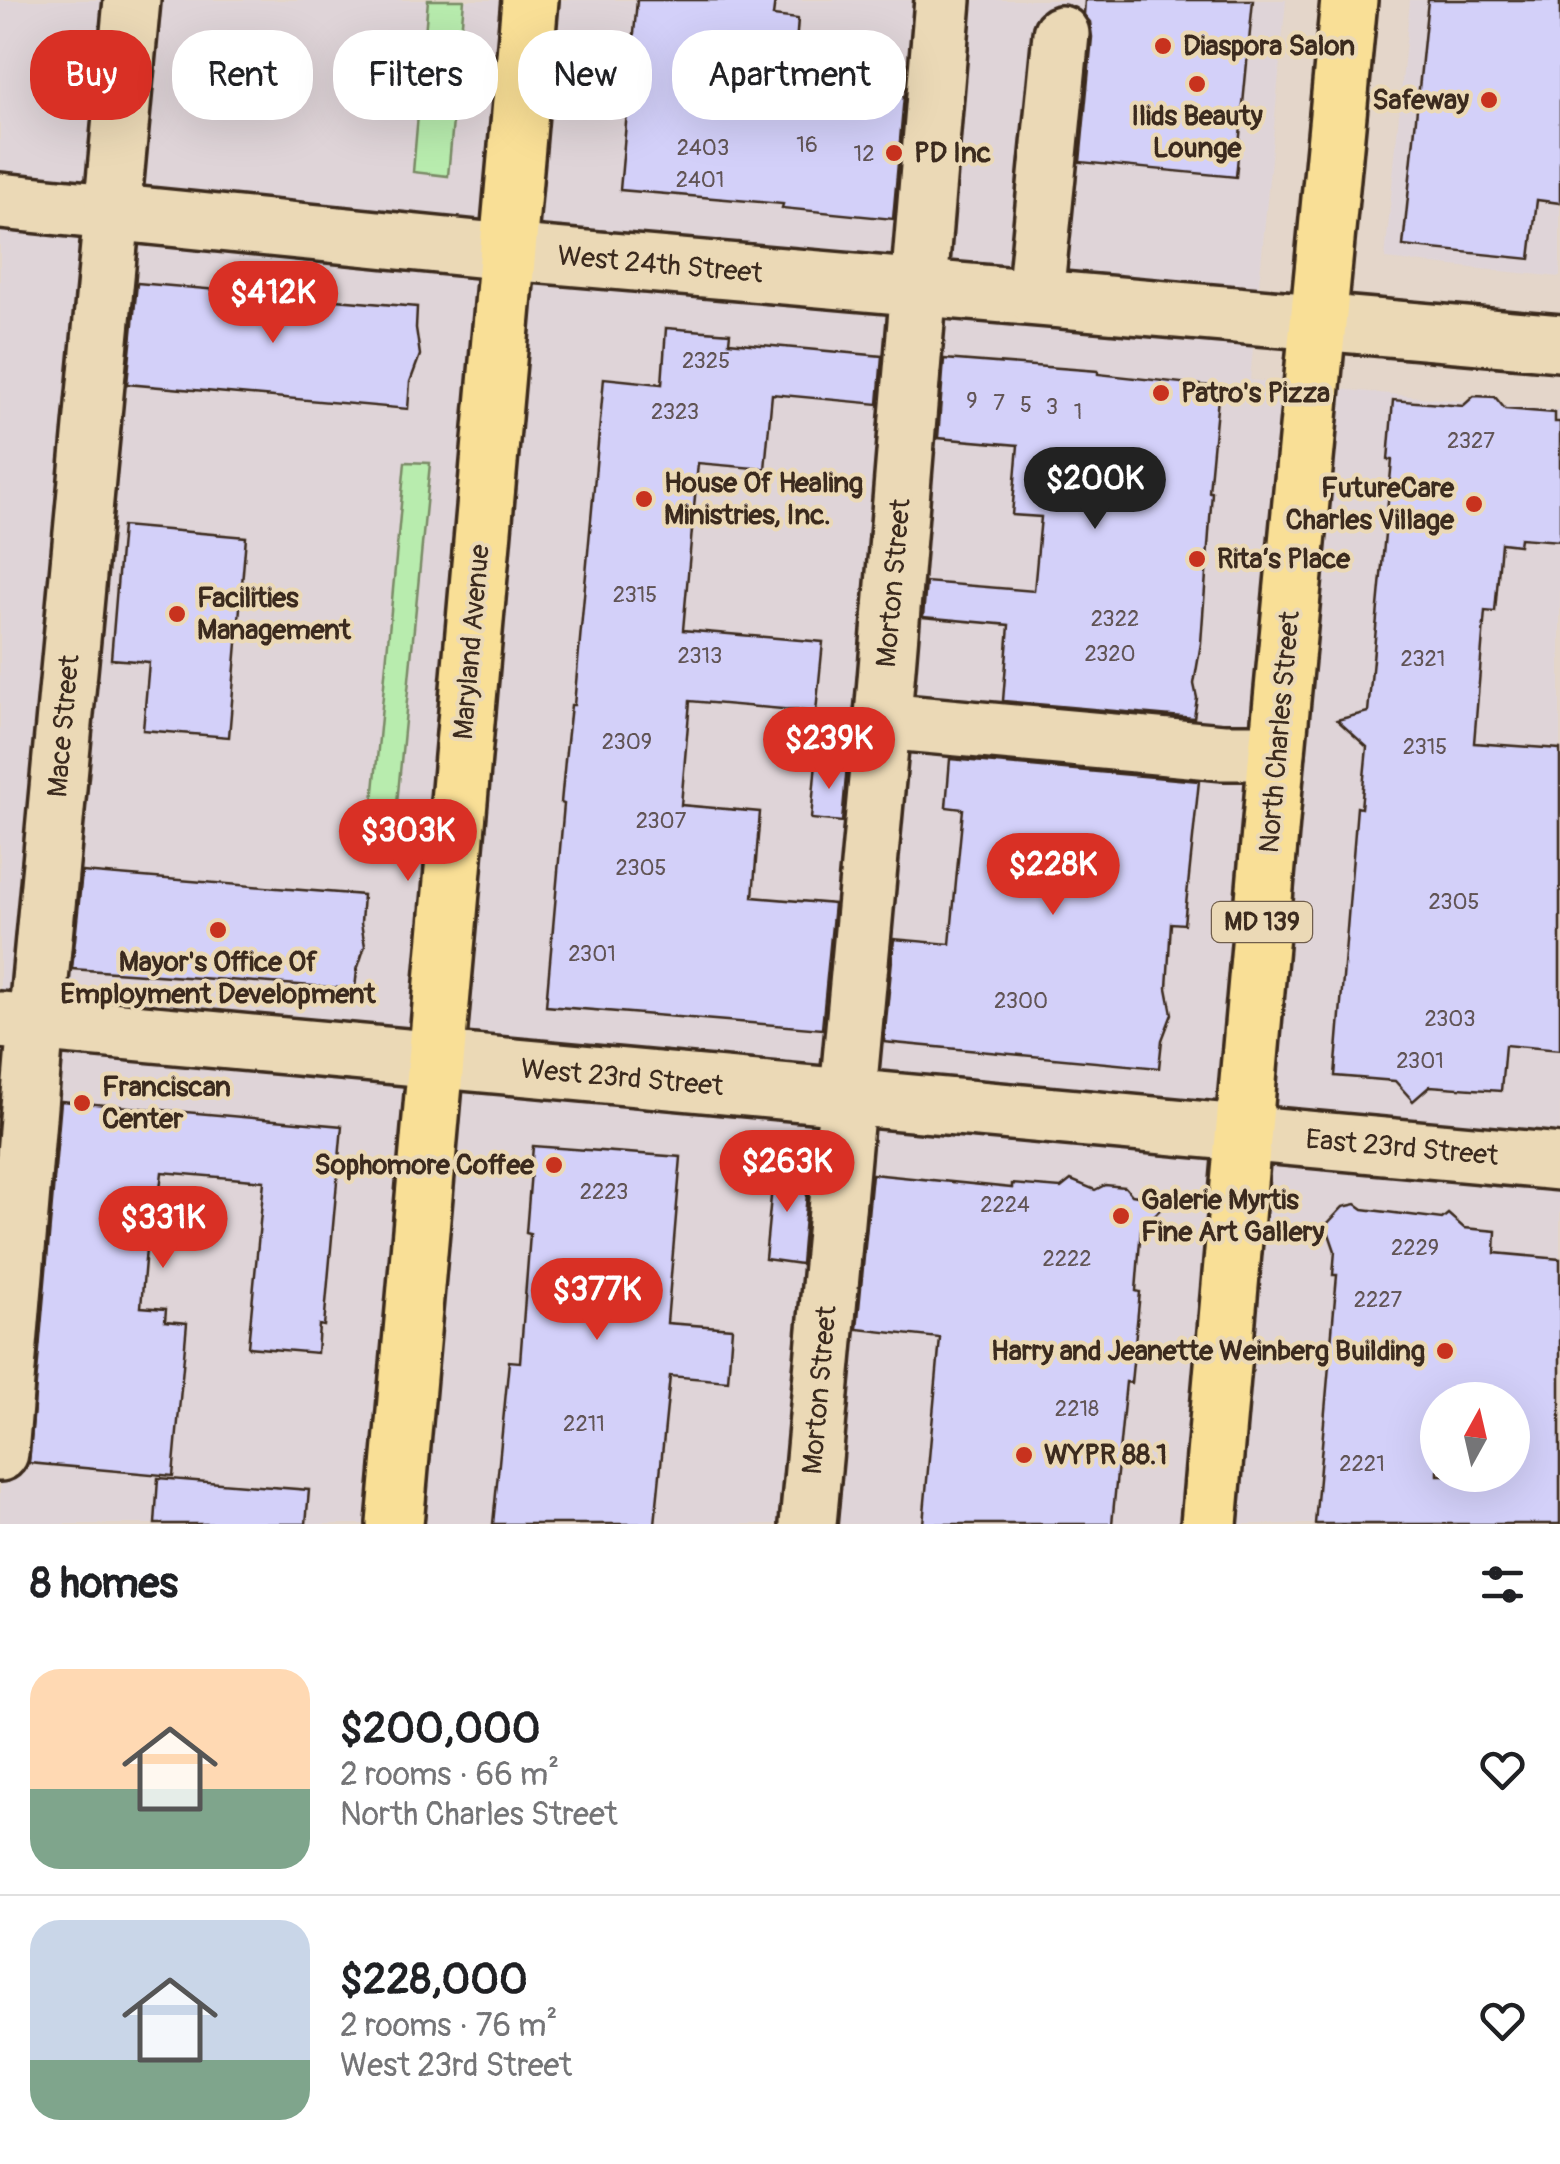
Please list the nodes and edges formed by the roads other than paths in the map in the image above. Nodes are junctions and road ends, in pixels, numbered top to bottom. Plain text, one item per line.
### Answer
1 (132, 0) edge
2 (530, 0) edge
3 (943, 0) edge
4 (1350, 0) edge
5 (1060, 34) dead end
6 (0, 201) edge
7 (112, 213) junction
8 (507, 252) junction
9 (918, 287) junction
10 (1035, 297) junction
11 (1320, 321) junction
12 (1560, 343) edge
13 (882, 722) junction
14 (1277, 752) junction
15 (18, 1021) edge
16 (435, 1060) junction
17 (845, 1098) junction
18 (1244, 1135) junction
19 (1560, 1162) edge
20 (0, 1453) edge
21 (395, 1524) edge
22 (808, 1524) edge
23 (1209, 1524) edge

1 - 7 street, Mace Street
2 - 8 main road, Maryland Avenue
3 - 9 street, Morton Street
4 - 11 main road, North Charles Street / MD 139
5 - 10 street
6 - 7 street, West 24th Street
7 - 8 street, West 24th Street
7 - 15 street, Mace Street
8 - 9 street, West 24th Street
8 - 16 main road, Maryland Avenue
9 - 10 street, West 24th Street
9 - 13 street, Morton Street
10 - 11 street, West 24th Street
11 - 12 street, West 24th Street
11 - 14 main road, North Charles Street / MD 139
13 - 14 street
13 - 17 street, Morton Street
14 - 18 main road, North Charles Street / MD 139
15 - 16 street, West 23rd Street
15 - 20 street, Mace Street
16 - 17 street, West 23rd Street
16 - 21 main road, Maryland Avenue
17 - 18 street, West 23rd Street
17 - 22 street, Morton Street
18 - 19 street, East 23rd Street
18 - 23 main road, North Charles Street / MD 139

